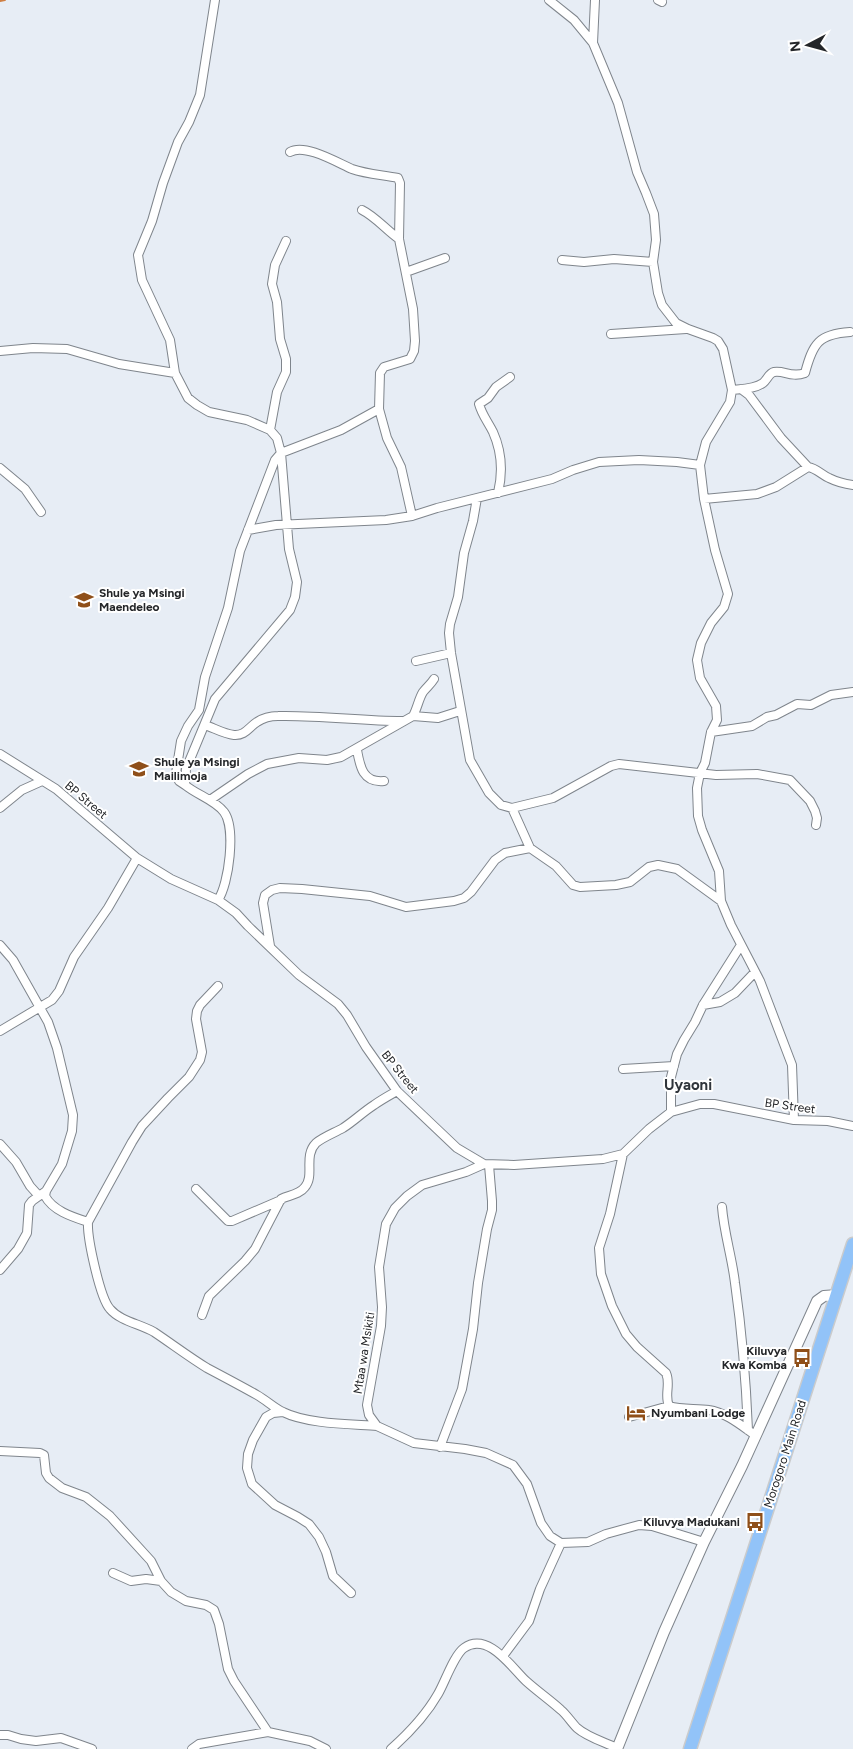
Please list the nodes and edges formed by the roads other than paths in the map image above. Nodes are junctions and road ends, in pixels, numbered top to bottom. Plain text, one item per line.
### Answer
1 (215, 0) edge
2 (548, 0) edge
3 (595, 0) edge
4 (593, 43) junction
5 (290, 152) dead end
6 (362, 210) dead end
7 (399, 240) junction
8 (286, 241) dead end
9 (445, 258) dead end
10 (562, 260) dead end
11 (653, 262) junction
12 (406, 272) junction
13 (688, 329) junction
14 (850, 332) dead end
15 (611, 334) dead end
16 (0, 351) edge
17 (175, 373) junction
18 (510, 377) dead end
19 (741, 389) junction
20 (732, 390) junction
21 (379, 409) junction
22 (270, 430) junction
23 (281, 453) junction
24 (700, 465) junction
25 (808, 467) junction
26 (0, 468) edge
27 (853, 485) edge
28 (498, 493) junction
29 (477, 498) junction
30 (704, 498) junction
31 (41, 512) dead end
32 (412, 516) junction
33 (287, 524) junction
34 (248, 530) junction
35 (451, 653) junction
36 (416, 661) dead end
37 (434, 679) dead end
38 (853, 692) edge
39 (460, 711) junction
40 (412, 716) junction
41 (402, 721) junction
42 (205, 725) junction
43 (711, 732) junction
44 (356, 750) junction
45 (0, 754) edge
46 (700, 772) junction
47 (42, 781) junction
48 (384, 781) dead end
49 (185, 785) junction
50 (210, 800) junction
51 (0, 808) edge
52 (512, 808) junction
53 (816, 825) dead end
54 (530, 848) junction
55 (137, 858) junction
56 (218, 900) junction
57 (721, 901) junction
58 (741, 945) junction
59 (270, 947) junction
60 (2, 950) edge
61 (755, 972) junction
62 (218, 986) dead end
63 (703, 1005) junction
64 (41, 1008) junction
65 (0, 1031) edge
66 (674, 1066) junction
67 (623, 1068) dead end
68 (397, 1091) junction
69 (671, 1112) junction
70 (794, 1120) junction
71 (853, 1126) edge
72 (0, 1144) edge
73 (623, 1154) junction
74 (486, 1164) junction
75 (196, 1189) dead end
76 (39, 1196) junction
77 (282, 1199) junction
78 (722, 1207) dead end
79 (88, 1222) junction
80 (853, 1244) edge
81 (0, 1270) edge
82 (837, 1295) junction
83 (202, 1314) dead end
84 (669, 1406) junction
85 (283, 1412) junction
86 (629, 1417) dead end
87 (377, 1426) junction
88 (751, 1433) junction
89 (440, 1447) junction
90 (0, 1451) edge
91 (704, 1542) junction
92 (561, 1543) junction
93 (113, 1573) dead end
94 (161, 1581) junction
95 (351, 1593) dead end
96 (503, 1656) junction
97 (268, 1732) junction
98 (0, 1735) edge
99 (196, 1747) edge
100 (92, 1749) edge
101 (208, 1749) edge
102 (326, 1749) edge
103 (391, 1749) edge
104 (617, 1749) edge
105 (690, 1749) edge

1 - 17 street
2 - 4 street
3 - 4 street
4 - 11 street
5 - 7 street
6 - 7 street
7 - 12 street
8 - 22 street
9 - 12 street
10 - 11 street
11 - 13 street
12 - 21 street
13 - 15 street
13 - 20 street
14 - 19 street
16 - 17 street
17 - 22 street
18 - 28 street
19 - 20 street
19 - 25 street
20 - 24 street
21 - 23 street
21 - 32 street
22 - 23 street
23 - 33 street
23 - 34 street
24 - 28 street
24 - 30 street
25 - 27 street
25 - 30 street
26 - 31 street
28 - 29 street
29 - 32 street
29 - 35 street
30 - 43 street
32 - 33 street
33 - 34 street
33 - 42 street
34 - 49 street
35 - 36 street
35 - 39 street
37 - 40 street
38 - 43 street
39 - 40 street
39 - 52 street
40 - 41 street
41 - 42 street
41 - 44 street
42 - 49 street
43 - 46 street
44 - 48 street
44 - 50 street
45 - 47 street, BP Street
46 - 52 street
46 - 53 street
46 - 57 street
47 - 51 street
47 - 55 street, BP Street
49 - 50 street
50 - 56 street
52 - 54 street
54 - 57 street
54 - 59 street
55 - 56 street, BP Street
55 - 64 street
56 - 59 street, BP Street
57 - 58 street
58 - 61 street
58 - 63 street
59 - 68 street, BP Street
60 - 64 street
61 - 63 street
61 - 70 street
62 - 79 street
63 - 66 street
64 - 65 street
64 - 76 street
66 - 67 street
66 - 69 street
68 - 74 street, BP Street
68 - 77 street
69 - 70 street, BP Street
69 - 73 street, BP Street
70 - 71 street, BP Street
72 - 76 street
73 - 74 street
73 - 84 street
74 - 87 street, Mtaa wa Msikiti
74 - 89 street
75 - 77 street
76 - 79 street
76 - 81 street
77 - 83 street
78 - 88 street
79 - 85 street
80 - 82 highway, Morogoro Main Road
82 - 88 street
82 - 105 highway, Morogoro Main Road
84 - 86 street
84 - 88 street
85 - 87 street
85 - 95 street
87 - 89 street
88 - 91 street
89 - 92 street
90 - 94 street
91 - 92 street
91 - 104 street
92 - 96 street
93 - 94 street
94 - 97 street
96 - 103 street
96 - 104 street
97 - 99 street
97 - 102 street
98 - 100 street
99 - 101 street

